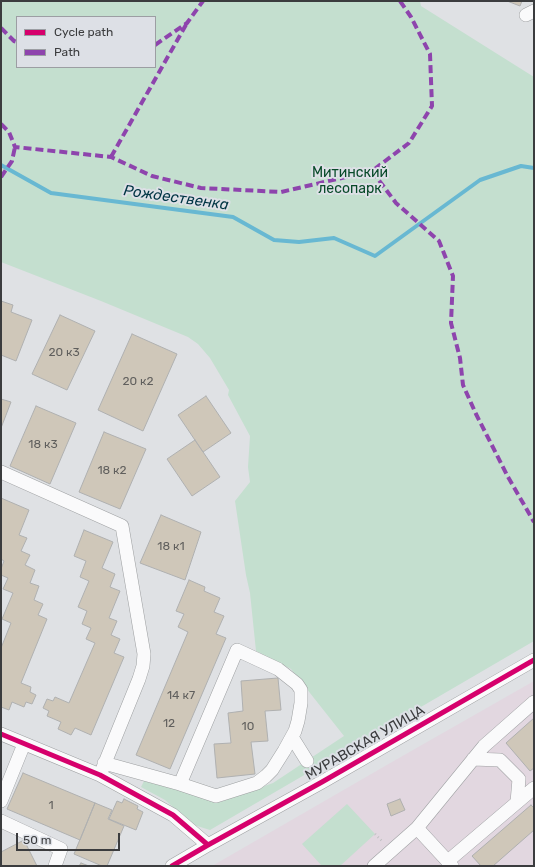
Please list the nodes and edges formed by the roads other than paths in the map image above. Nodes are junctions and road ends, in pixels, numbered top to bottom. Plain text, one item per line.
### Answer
1 (1, 472) edge
2 (534, 660) edge
3 (534, 702) edge
4 (1, 734) edge
5 (292, 737) junction
6 (24, 744) junction
7 (473, 758) junction
8 (307, 761) dead end
9 (102, 769) junction
10 (180, 784) junction
11 (534, 788) edge
12 (1, 801) edge
13 (518, 802) junction
14 (1, 821) edge
15 (417, 828) junction
16 (208, 845) junction
17 (450, 864) edge
18 (55, 866) edge
19 (172, 866) edge
20 (374, 866) edge

1 - 9 street
2 - 16 street, МУРАВСКАЯ УЛИЦА
3 - 7 street
4 - 6 street
5 - 8 street
5 - 10 street
5 - 10 street
6 - 9 street
6 - 12 street
7 - 13 street
7 - 15 street
9 - 10 street
9 - 16 street
11 - 13 street
13 - 17 street
14 - 18 street
15 - 17 street
15 - 20 street
16 - 19 street, МУРАВСКАЯ УЛИЦА

